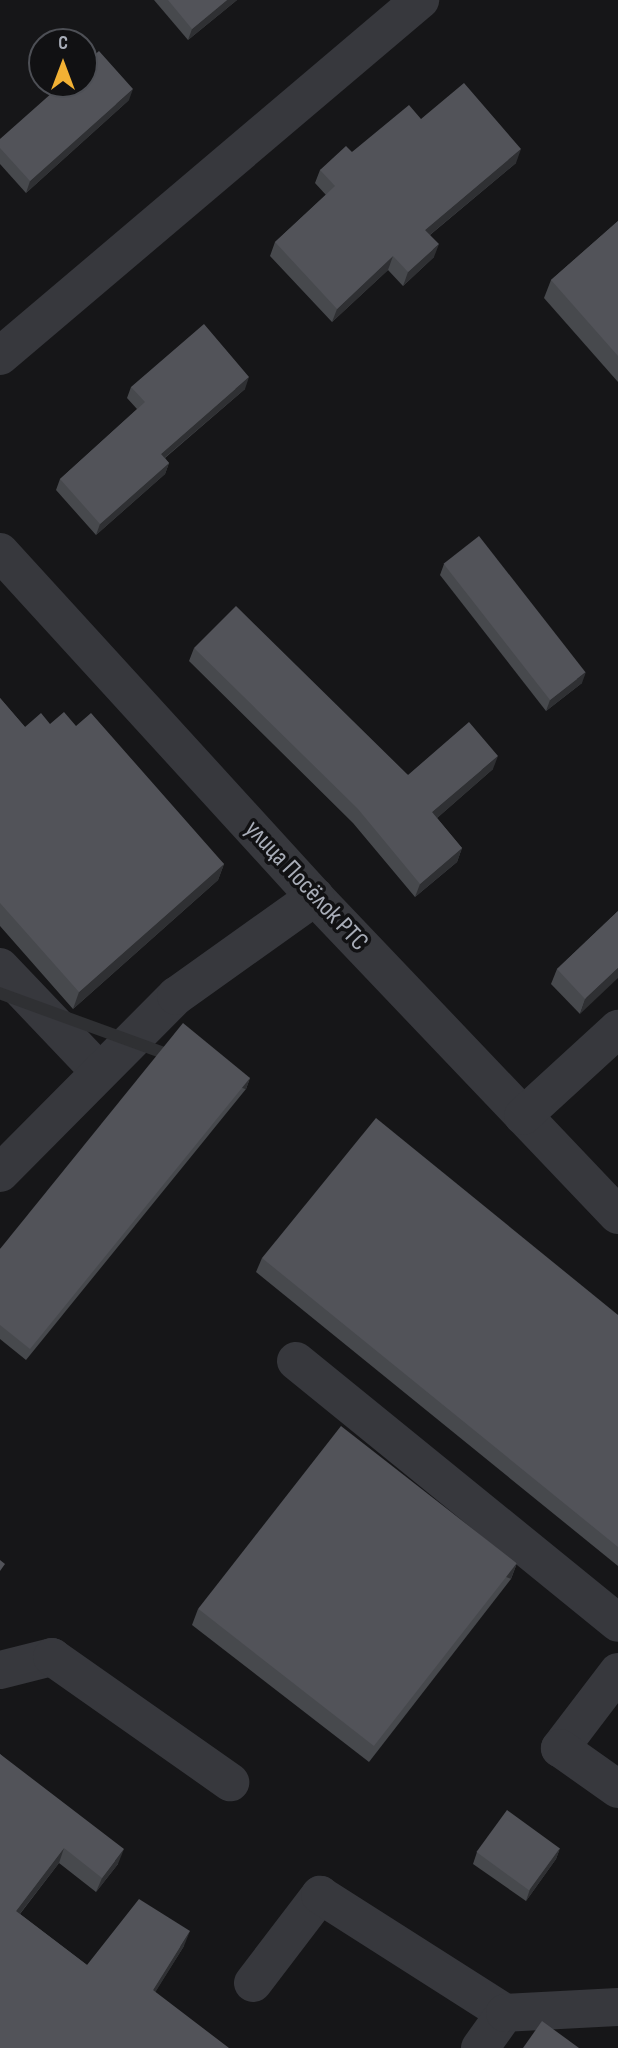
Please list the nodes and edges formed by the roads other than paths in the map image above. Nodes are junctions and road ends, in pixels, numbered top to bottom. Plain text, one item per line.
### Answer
1 (420, 0) edge
2 (0, 356) edge
3 (0, 552) edge
4 (315, 897) junction
5 (0, 967) edge
6 (618, 1029) edge
7 (99, 1071) junction
8 (523, 1116) junction
9 (4, 1159) edge
10 (618, 1215) edge
11 (296, 1361) dead end
12 (618, 1623) edge
13 (0, 1670) edge
14 (618, 1672) edge
15 (230, 1782) dead end
16 (618, 1789) edge
17 (253, 1983) dead end
18 (618, 2007) edge
19 (505, 2013) junction
20 (480, 2048) edge

1 - 2 street
3 - 4 street, улица Посёлок РТС
4 - 7 street
4 - 8 street, улица Посёлок РТС
5 - 7 street
6 - 8 street
7 - 9 street
8 - 10 street, улица Посёлок РТС
11 - 12 street
13 - 15 street
14 - 16 street
17 - 19 street
18 - 19 street
19 - 20 street

